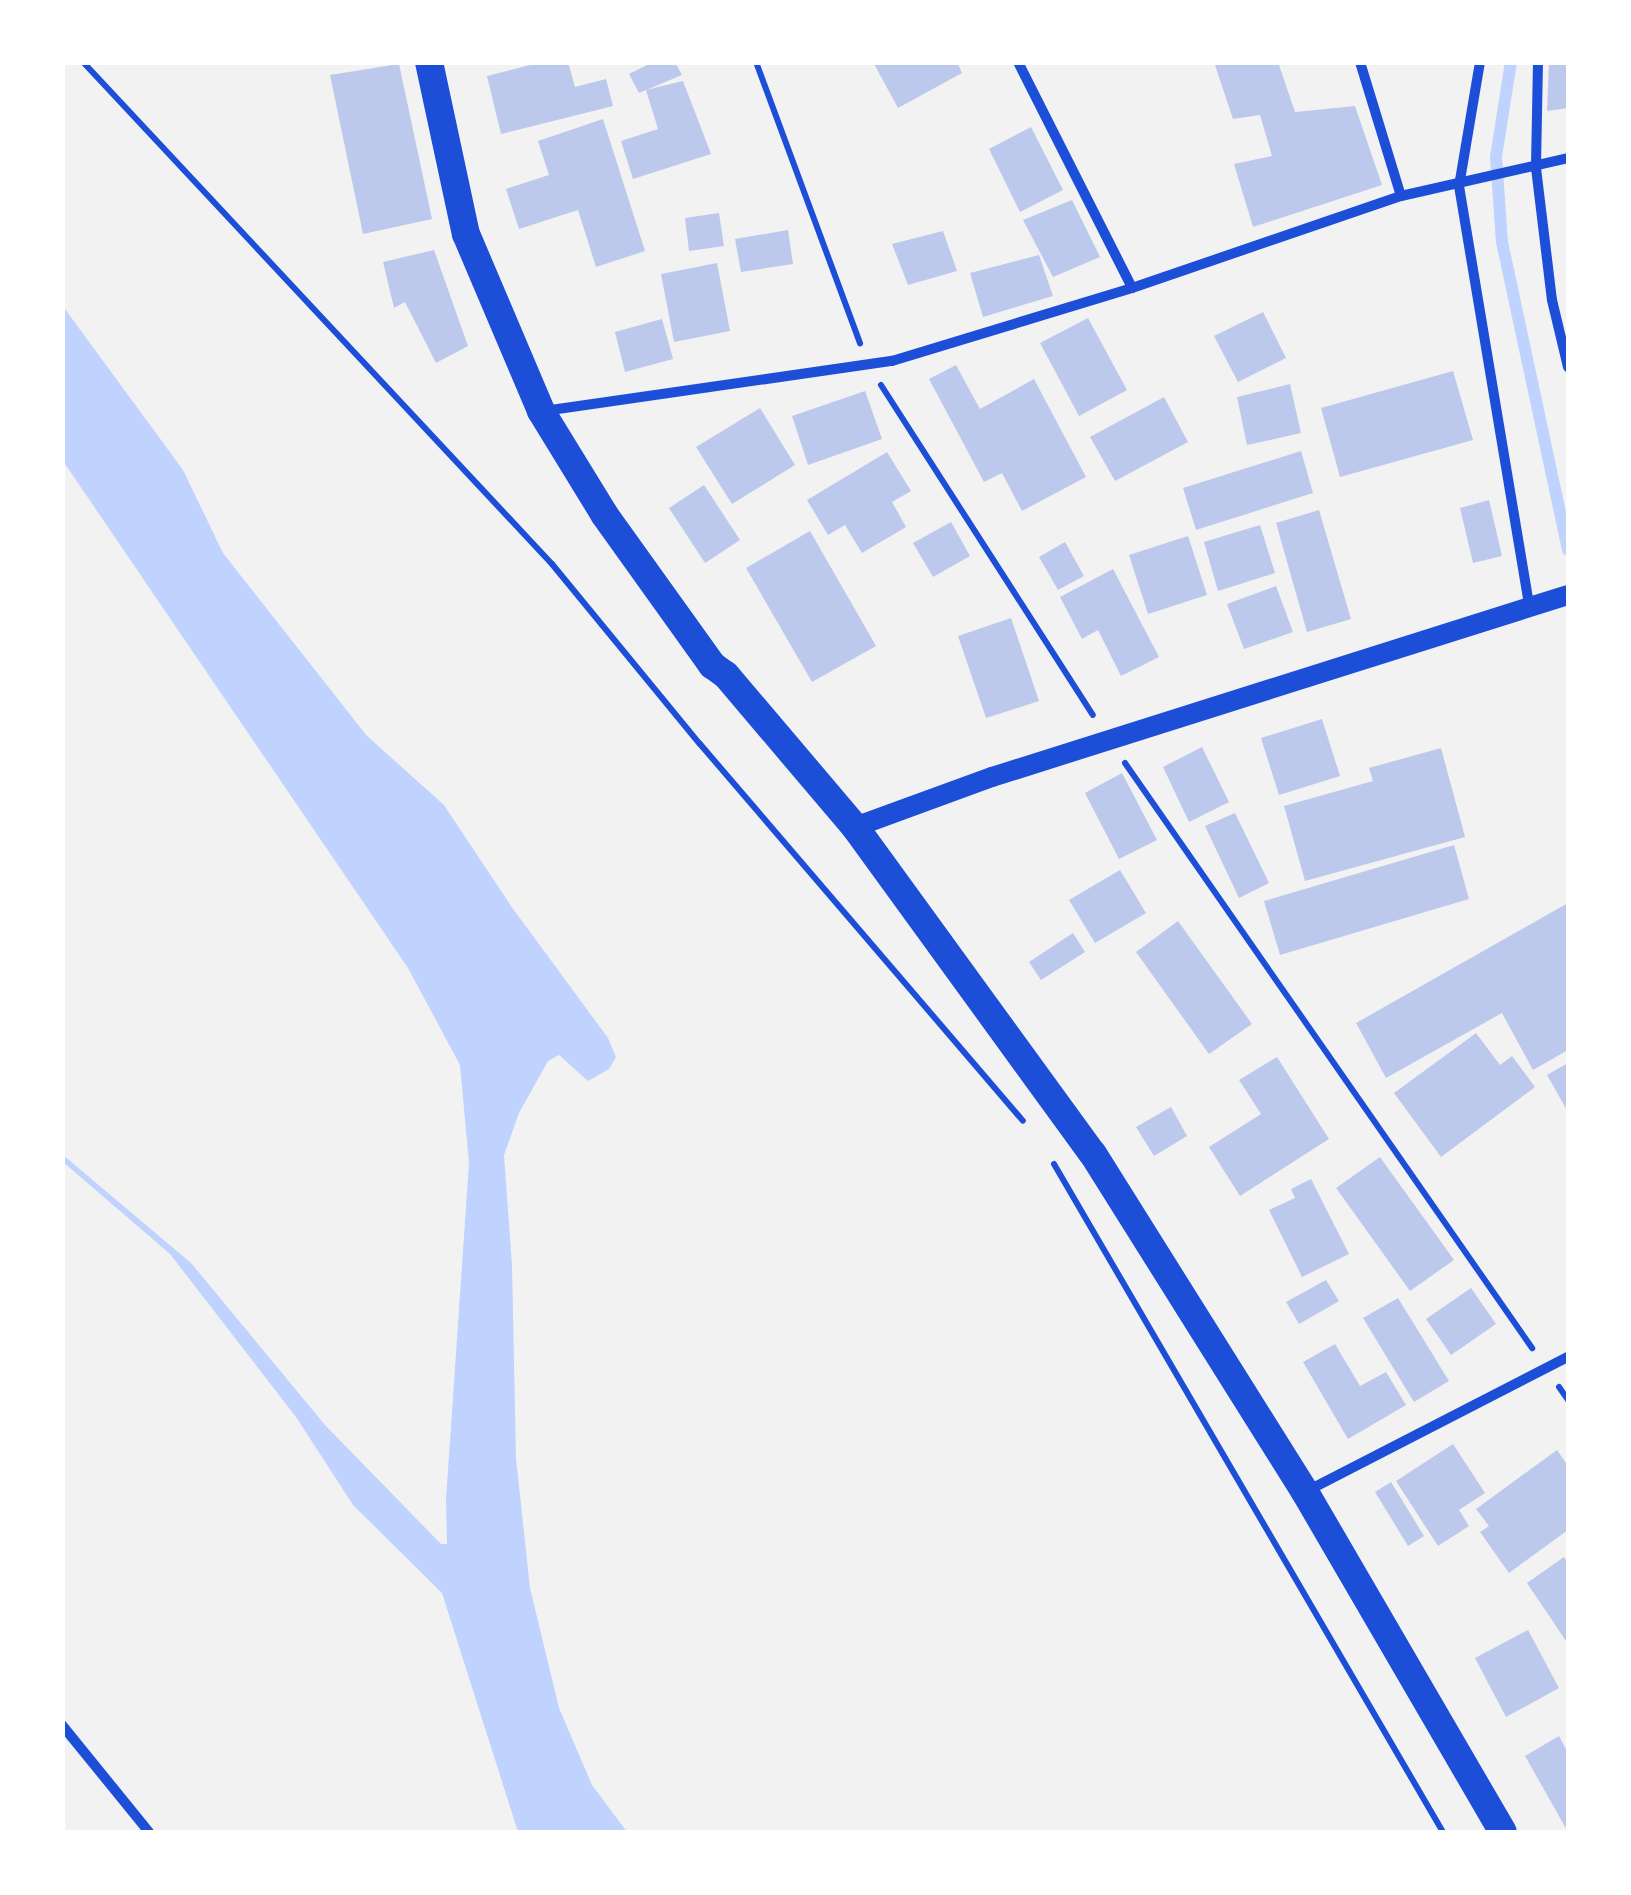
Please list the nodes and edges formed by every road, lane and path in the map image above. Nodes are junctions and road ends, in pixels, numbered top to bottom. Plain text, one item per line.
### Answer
1 (83, 62) edge
2 (429, 62) edge
3 (1018, 62) edge
4 (1360, 62) edge
5 (1480, 62) edge
6 (1538, 62) edge
7 (1568, 158) edge
8 (1536, 168) junction
9 (1459, 186) junction
10 (1401, 196) junction
11 (1132, 288) junction
12 (1568, 367) edge
13 (541, 411) junction
14 (1568, 595) edge
15 (1537, 604) junction
16 (855, 827) junction
17 (1029, 1128) dead end
18 (1052, 1160) dead end
19 (1568, 1357) edge
20 (1305, 1492) junction
21 (62, 1724) edge
22 (149, 1832) edge
23 (1443, 1832) edge
24 (1503, 1832) edge

1 - 17 path
2 - 13 highway
3 - 11 street
4 - 10 street
5 - 9 street
6 - 8 street
7 - 8 street
8 - 9 street
8 - 12 street
9 - 10 street
9 - 15 street
10 - 11 street
11 - 13 street
13 - 16 highway
14 - 15 main road
15 - 16 main road
16 - 20 highway
18 - 23 path
19 - 20 street
20 - 24 highway
21 - 22 street

